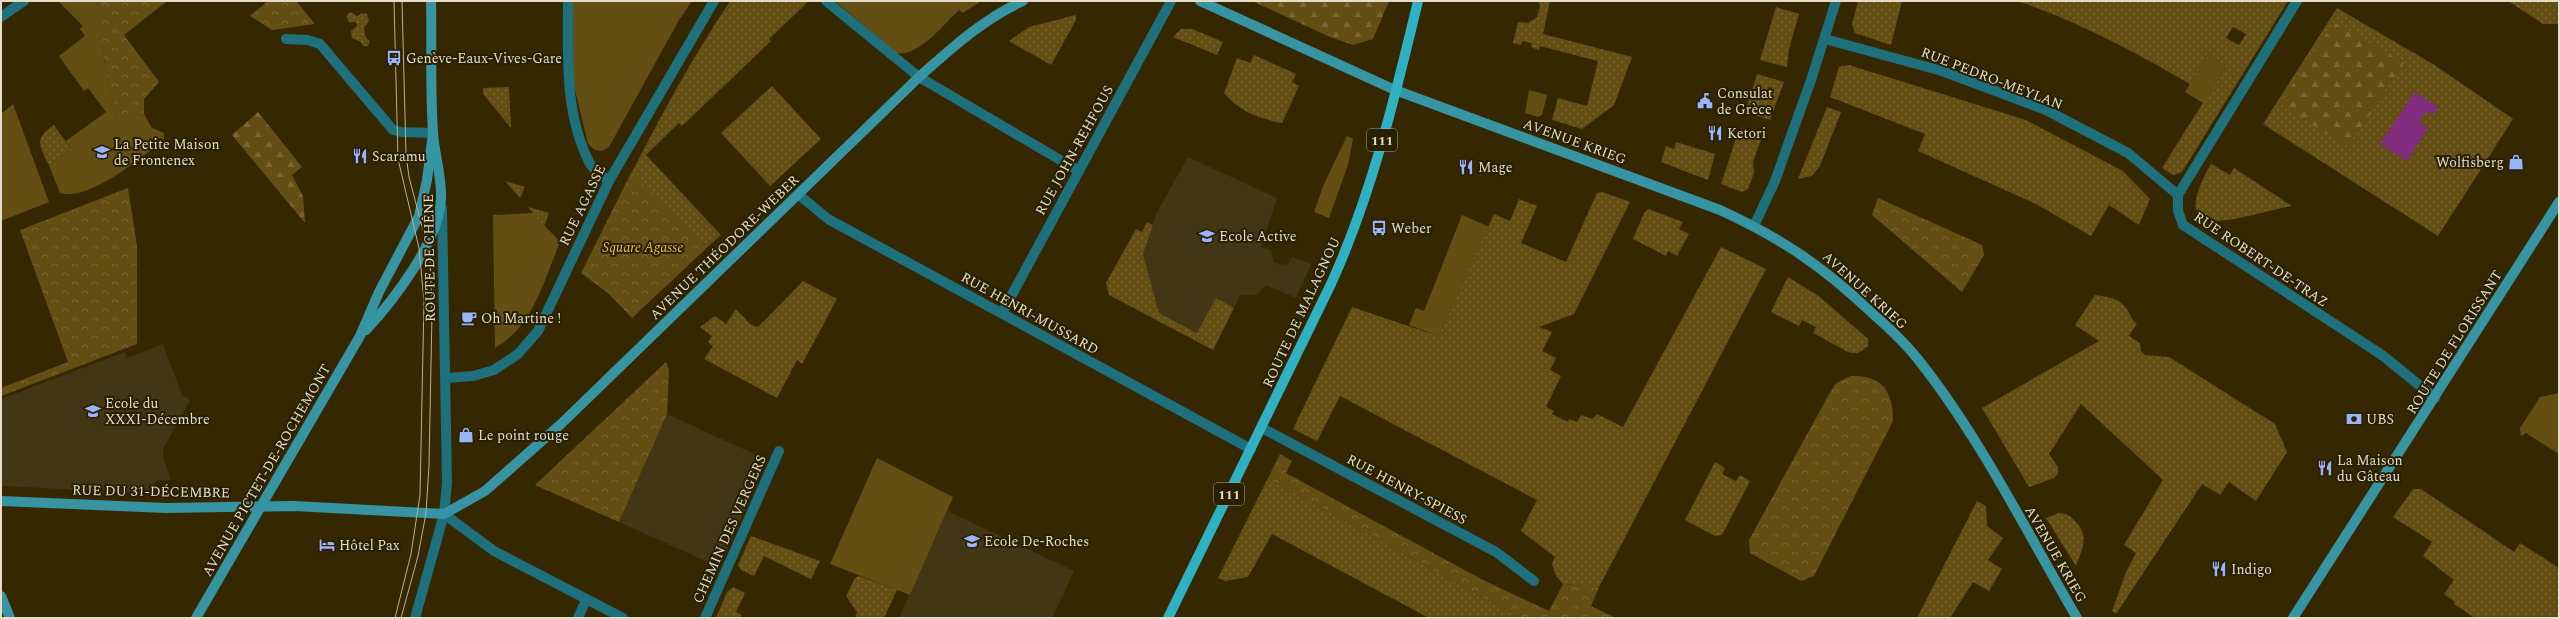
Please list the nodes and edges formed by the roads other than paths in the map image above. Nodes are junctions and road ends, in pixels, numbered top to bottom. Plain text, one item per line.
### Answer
1 (24, 1) edge
2 (431, 1) edge
3 (568, 1) edge
4 (714, 1) edge
5 (826, 1) edge
6 (1023, 1) edge
7 (1172, 1) edge
8 (1200, 1) edge
9 (1418, 1) edge
10 (1836, 1) edge
11 (2298, 1) edge
12 (1, 17) edge
13 (286, 39) dead end
14 (1825, 39) junction
15 (919, 77) junction
16 (1396, 90) junction
17 (433, 133) junction
18 (1079, 171) junction
19 (608, 181) junction
20 (799, 195) junction
21 (2178, 195) junction
22 (441, 200) junction
23 (2559, 202) edge
24 (1754, 226) junction
25 (1002, 313) junction
26 (360, 336) junction
27 (446, 378) junction
28 (2435, 398) junction
29 (1262, 428) junction
30 (1251, 449) junction
31 (779, 451) dead end
32 (1, 501) edge
33 (262, 506) junction
34 (444, 514) junction
35 (1534, 581) dead end
36 (1, 596) edge
37 (586, 600) junction
38 (10, 618) edge
39 (196, 618) edge
40 (415, 618) edge
41 (578, 618) edge
42 (623, 618) edge
43 (705, 618) edge
44 (1168, 618) edge
45 (2077, 618) edge
46 (2293, 618) edge

1 - 12 street
2 - 17 street, ROUTE DE CHÊNE
3 - 19 street
4 - 19 street, RUE AGASSE
5 - 15 street
6 - 15 street, AVENUE THÉODORE-WEBER
7 - 18 street, RUE JOHN-REHFOUS
8 - 16 street
9 - 16 main road, ROUTE DE MALAGNOU / 111
10 - 14 street
11 - 21 street
13 - 17 street
14 - 21 street, RUE PEDRO-MEYLAN
14 - 24 street
15 - 18 street
15 - 20 street, AVENUE THÉODORE-WEBER
16 - 24 street, AVENUE KRIEG
16 - 29 main road, ROUTE DE MALAGNOU / 111
17 - 22 street, ROUTE DE CHÊNE
17 - 26 street, AVENUE PICTET-DE-ROCHEMONT
18 - 25 street, RUE JOHN-REHFOUS
19 - 27 street, RUE AGASSE
20 - 25 street, RUE HENRI-MUSSARD
20 - 34 street, AVENUE THÉODORE-WEBER
21 - 28 street, RUE ROBERT-DE-TRAZ
22 - 26 street, AVENUE PICTET-DE-ROCHEMONT
22 - 27 street, ROUTE DE CHÊNE
23 - 28 street, ROUTE DE FLORISSANT
24 - 45 street, AVENUE KRIEG
25 - 30 street, RUE HENRI-MUSSARD
26 - 33 street, AVENUE PICTET-DE-ROCHEMONT
27 - 34 street, ROUTE DE CHÊNE
28 - 46 street, ROUTE DE FLORISSANT
29 - 30 main road, ROUTE DE MALAGNOU / 111
29 - 35 street, RUE HENRY-SPIESS
30 - 44 main road, ROUTE DE MALAGNOU / 111
31 - 43 street, CHEMIN DES VERGERS
32 - 33 street, RUE DU 31-DÉCEMBRE
33 - 34 street, RUE DU 31-DÉCEMBRE
33 - 39 street, AVENUE PICTET-DE-ROCHEMONT
34 - 37 street
34 - 40 street, ROUTE DE CHÊNE
36 - 38 street
37 - 41 street
37 - 42 street

